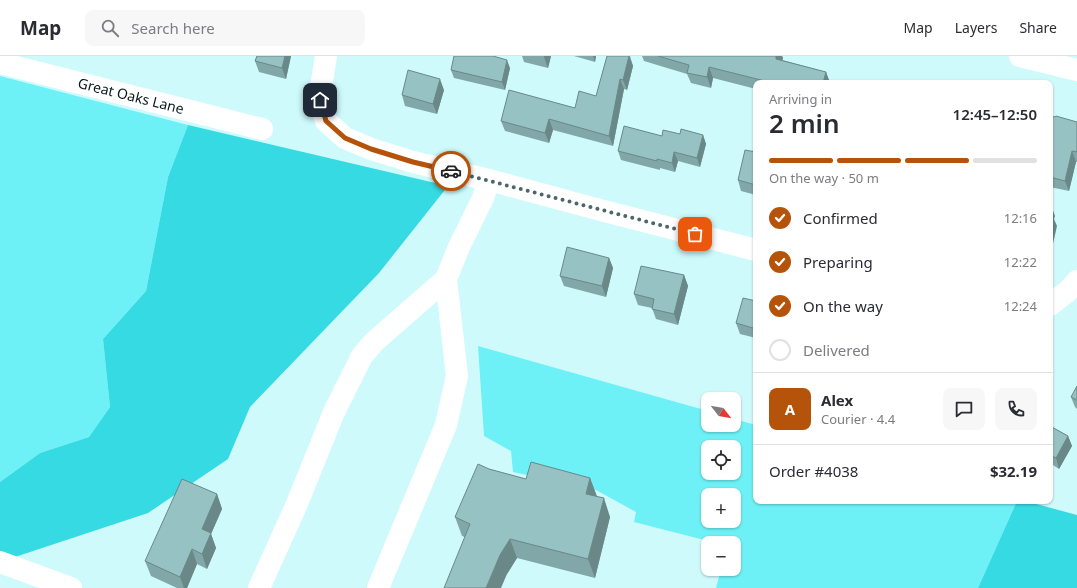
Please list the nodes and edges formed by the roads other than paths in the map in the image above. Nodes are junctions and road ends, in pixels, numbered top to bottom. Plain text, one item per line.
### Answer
1 (326, 56) edge
2 (1020, 56) edge
3 (0, 62) edge
4 (1077, 70) edge
5 (262, 129) dead end
6 (489, 180) junction
7 (753, 249) edge
8 (446, 279) junction
9 (1074, 290) edge
10 (1053, 303) edge
11 (0, 562) edge
12 (71, 588) edge
13 (259, 588) edge
14 (378, 588) edge

1 - 6 street
2 - 4 street
3 - 5 street, Great Oaks Lane
6 - 7 street
6 - 8 street
8 - 13 street
8 - 14 street
9 - 10 street
11 - 12 street

